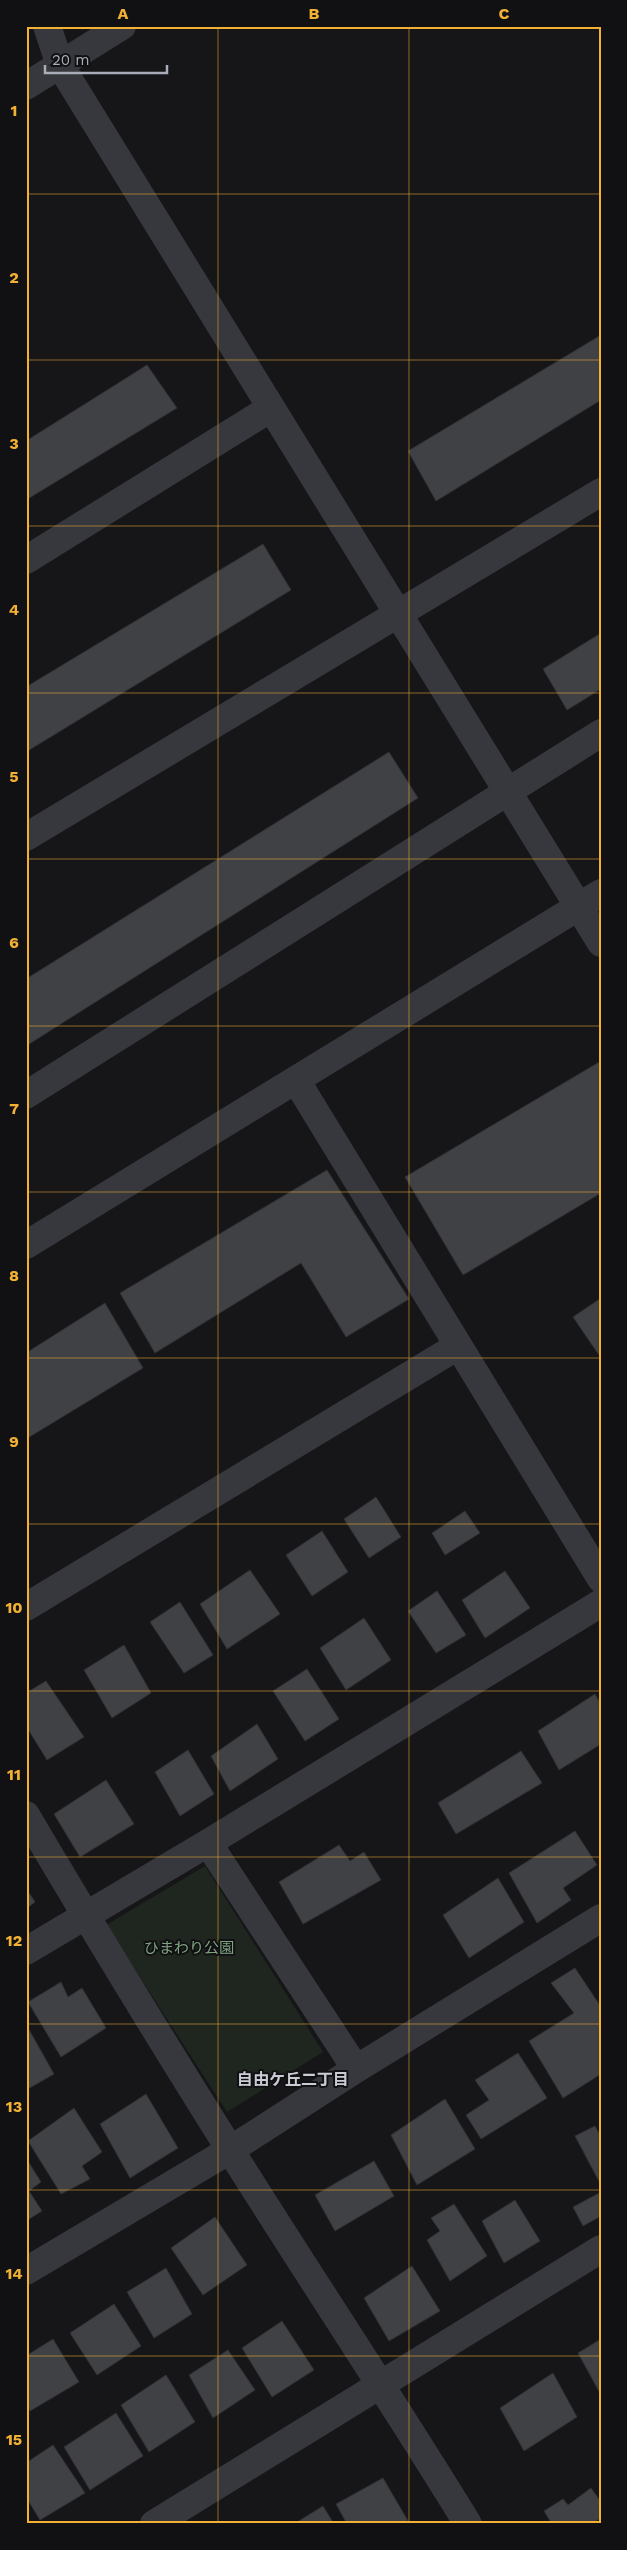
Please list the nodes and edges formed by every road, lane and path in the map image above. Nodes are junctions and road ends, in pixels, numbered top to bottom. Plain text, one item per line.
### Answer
1 (47, 26) edge
2 (122, 26) edge
3 (60, 65) junction
4 (26, 86) edge
5 (271, 408) junction
6 (601, 492) edge
7 (26, 560) edge
8 (398, 613) junction
9 (601, 733) edge
10 (507, 791) junction
11 (26, 837) edge
12 (590, 900) edge
13 (601, 943) edge
14 (296, 1080) junction
15 (26, 1095) edge
16 (26, 1244) edge
17 (458, 1346) junction
18 (601, 1579) edge
19 (601, 1603) edge
20 (26, 1607) edge
21 (26, 1814) edge
22 (208, 1843) junction
23 (85, 1914) junction
24 (601, 1918) edge
25 (26, 1951) edge
26 (356, 2069) junction
27 (230, 2150) junction
28 (601, 2249) edge
29 (26, 2271) edge
30 (381, 2383) junction
31 (154, 2524) edge
32 (468, 2524) edge

1 - 3 street
2 - 3 street
3 - 4 street
3 - 5 street
5 - 7 street
5 - 8 street
6 - 8 street
8 - 10 street
8 - 11 street
9 - 10 street
10 - 12 street
10 - 15 street
12 - 13 street
12 - 14 street
14 - 16 street
14 - 17 street
17 - 18 street
17 - 20 street
19 - 22 street
21 - 23 street
22 - 23 street
22 - 26 street
23 - 25 street
23 - 27 street
24 - 26 street
26 - 27 street
27 - 29 street
27 - 30 street
28 - 30 street
30 - 31 street
30 - 32 street

